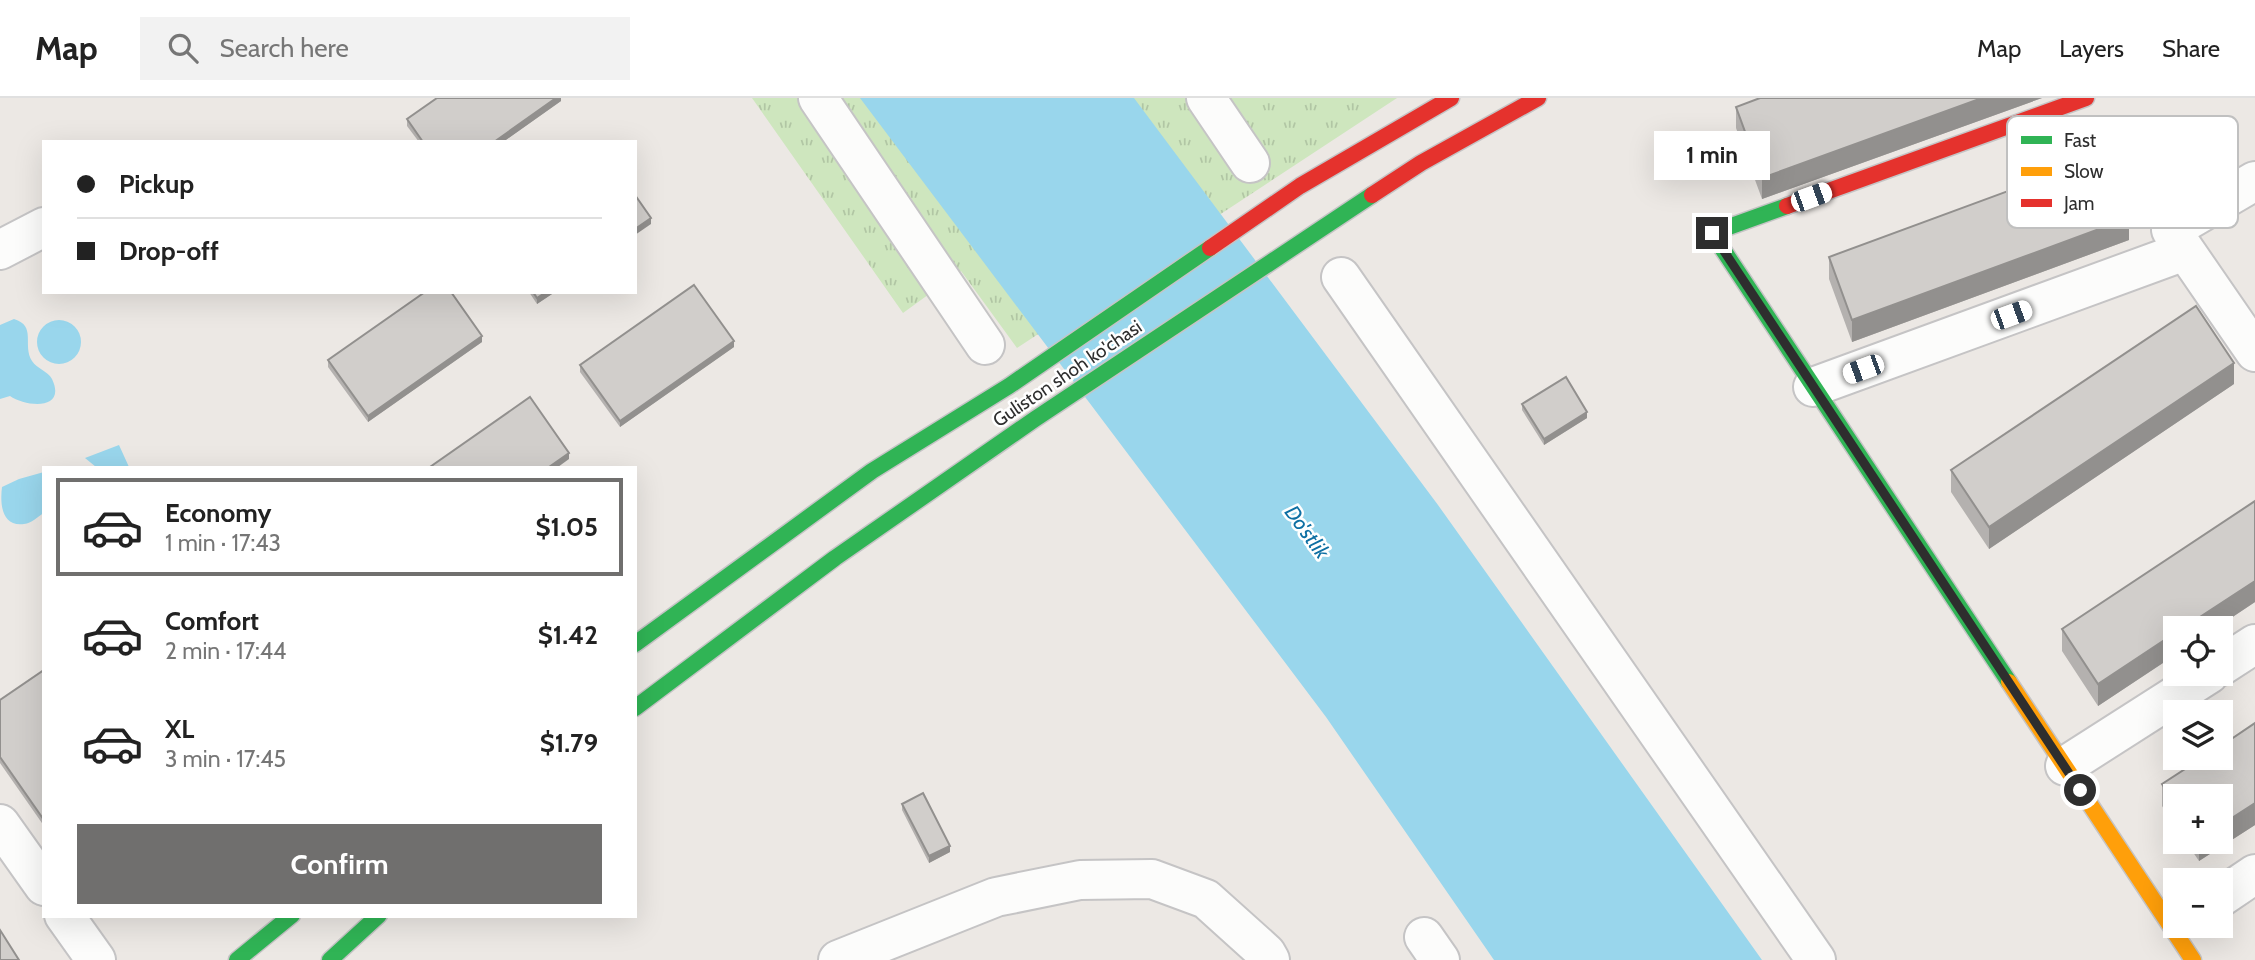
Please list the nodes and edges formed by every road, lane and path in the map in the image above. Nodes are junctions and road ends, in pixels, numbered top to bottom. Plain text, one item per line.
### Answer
1 (818, 98) edge
2 (1206, 98) edge
3 (1451, 98) edge
4 (1538, 98) edge
5 (2085, 98) edge
6 (2035, 116) edge
7 (2007, 126) edge
8 (1250, 163) dead end
9 (2255, 181) edge
10 (2238, 194) edge
11 (42, 228) edge
12 (2195, 228) edge
13 (2178, 241) junction
14 (0, 250) edge
15 (1341, 277) dead end
16 (985, 345) dead end
17 (2255, 352) edge
18 (1813, 387) junction
19 (637, 643) edge
20 (2255, 644) edge
21 (2233, 658) edge
22 (2190, 686) edge
23 (637, 706) edge
24 (2065, 766) junction
25 (0, 824) edge
26 (2255, 874) edge
27 (42, 883) edge
28 (2233, 889) edge
29 (2163, 911) edge
30 (66, 918) edge
31 (288, 918) edge
32 (377, 918) edge
33 (96, 960) edge
34 (237, 960) edge
35 (330, 960) edge
36 (838, 960) edge
37 (1270, 960) edge
38 (1816, 960) edge

1 - 16 street
2 - 8 street
3 - 19 main road, Guliston shoh ko'chasi
4 - 23 main road, Guliston shoh ko'chasi
5 - 6 main road
7 - 18 main road
9 - 10 street
11 - 14 street
12 - 13 street
13 - 17 street
13 - 18 street
15 - 38 street
18 - 24 main road
20 - 21 street
22 - 24 street
24 - 29 main road
25 - 27 street
26 - 28 street
30 - 33 street
31 - 34 main road
32 - 35 main road
36 - 37 street

